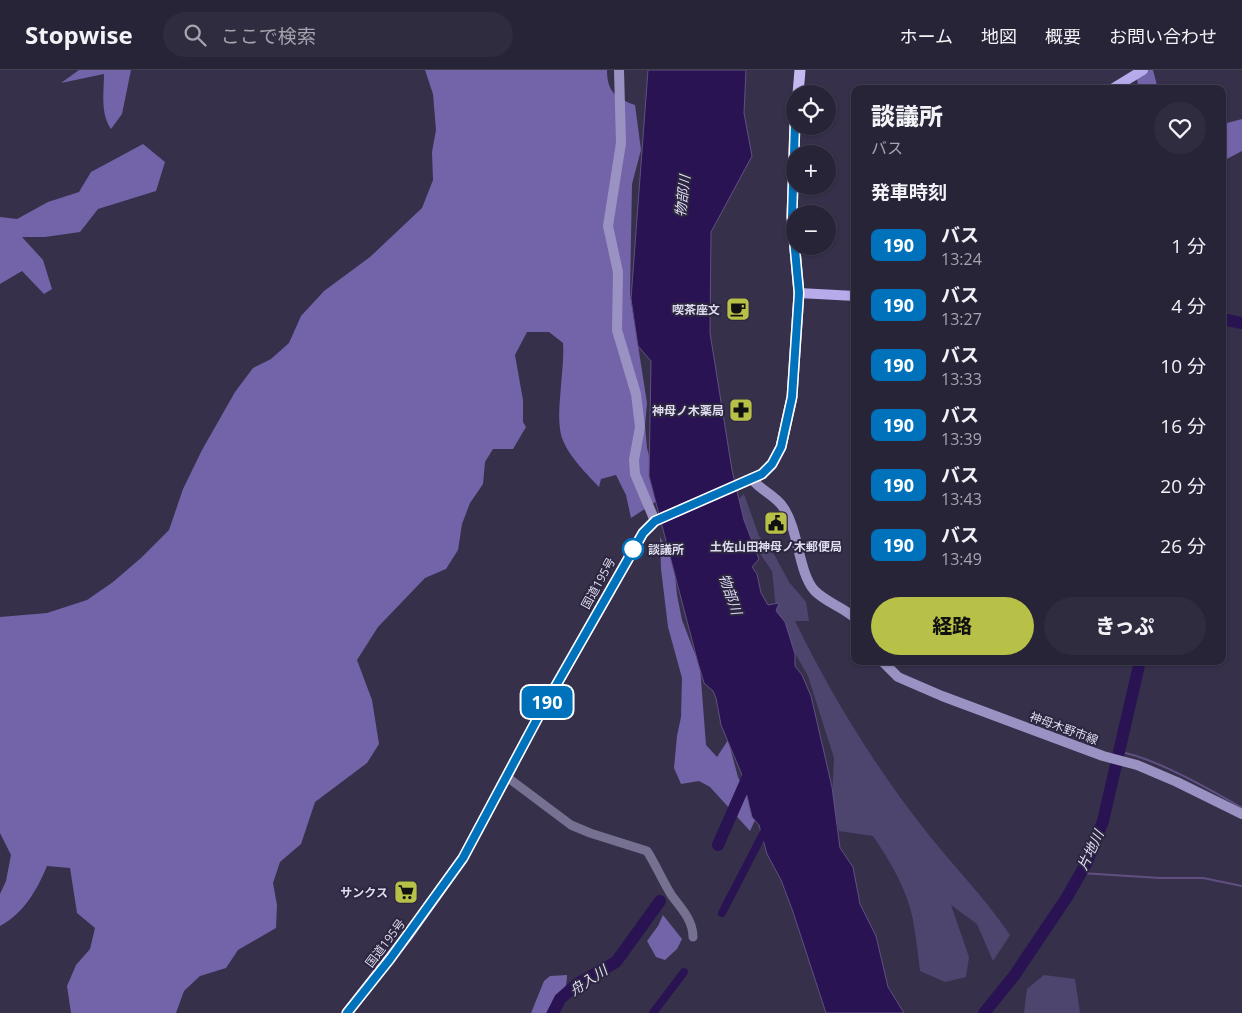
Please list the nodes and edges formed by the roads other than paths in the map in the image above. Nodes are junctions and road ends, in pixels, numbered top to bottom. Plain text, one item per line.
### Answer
1 (619, 70) edge
2 (800, 70) edge
3 (1143, 70) edge
4 (799, 85) edge
5 (1119, 85) edge
6 (795, 135) edge
7 (799, 293) junction
8 (851, 296) edge
9 (748, 480) junction
10 (659, 519) junction
11 (851, 615) edge
12 (886, 665) edge
13 (507, 777) junction
14 (1242, 814) edge
15 (692, 937) dead end
16 (347, 1013) edge

1 - 10 main road
2 - 4 highway
3 - 5 main road
6 - 7 highway, 国道195号
7 - 8 main road
7 - 9 highway, 国道195号
9 - 10 highway, 国道195号
9 - 11 main road
10 - 13 highway, 国道195号
12 - 14 main road, 神母木野市線
13 - 15 street
13 - 16 highway, 国道195号

